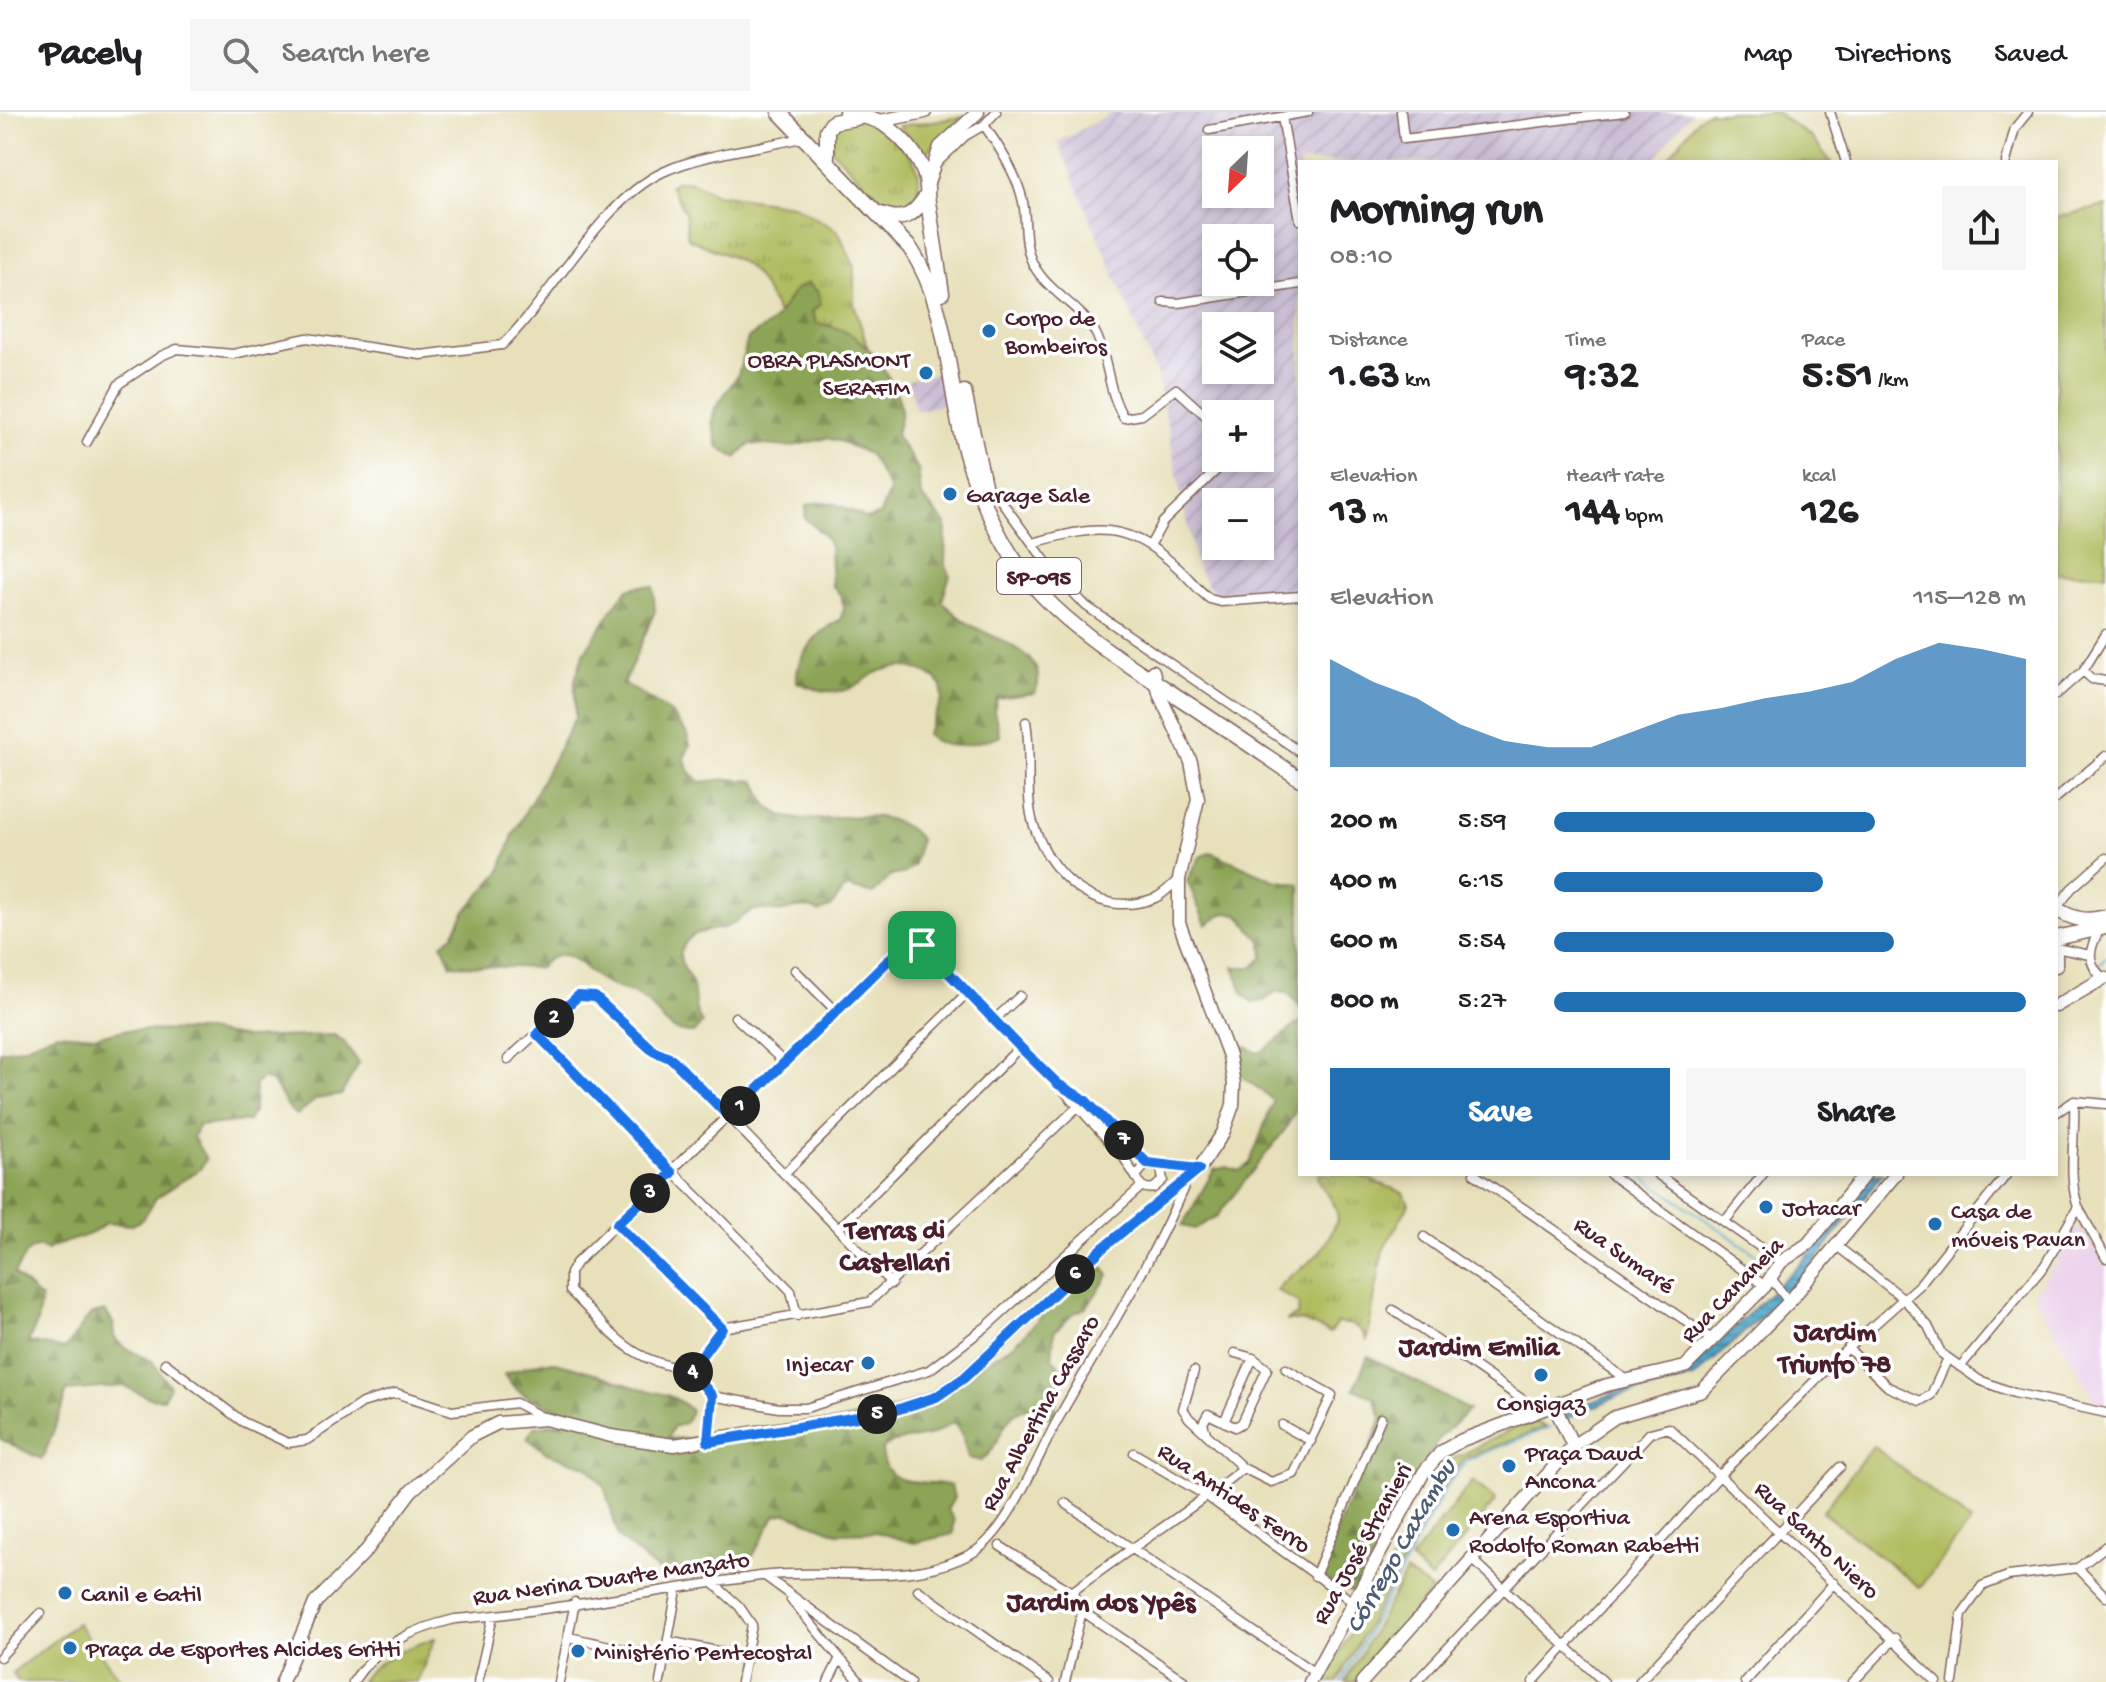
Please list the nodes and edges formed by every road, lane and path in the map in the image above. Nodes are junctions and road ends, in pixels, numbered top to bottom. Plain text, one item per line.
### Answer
1 (779, 112) edge
2 (846, 112) edge
3 (925, 112) edge
4 (978, 112) edge
5 (996, 112) edge
6 (1308, 112) edge
7 (1401, 112) edge
8 (1624, 112) edge
9 (1830, 112) edge
10 (1838, 112) edge
11 (2028, 112) edge
12 (1282, 117) junction
13 (872, 119) junction
14 (1835, 122) junction
15 (984, 125) junction
16 (1209, 130) dead end
17 (806, 137) junction
18 (827, 157) junction
19 (1845, 160) edge
20 (2007, 160) edge
21 (931, 168) junction
22 (927, 191) junction
23 (1298, 209) edge
24 (877, 213) junction
25 (1298, 284) edge
26 (1163, 302) dead end
27 (1202, 412) edge
28 (87, 442) dead end
29 (1215, 472) edge
30 (985, 488) junction
31 (1033, 543) junction
32 (1151, 544) junction
33 (1298, 596) edge
34 (2106, 634) edge
35 (2083, 671) junction
36 (1154, 677) junction
37 (2106, 681) edge
38 (2058, 693) edge
39 (1175, 695) junction
40 (1167, 712) junction
41 (1026, 722) dead end
42 (1298, 751) edge
43 (2106, 756) edge
44 (1298, 768) edge
45 (1298, 778) edge
46 (2058, 796) edge
47 (2106, 858) edge
48 (1179, 879) junction
49 (2058, 907) edge
50 (2058, 911) edge
51 (2104, 925) edge
52 (2058, 937) edge
53 (2058, 950) edge
54 (2091, 960) junction
55 (795, 970) dead end
56 (2103, 977) edge
57 (967, 993) junction
58 (1020, 996) dead end
59 (2058, 1005) edge
60 (836, 1011) junction
61 (735, 1017) dead end
62 (994, 1020) junction
63 (537, 1034) junction
64 (1020, 1047) junction
65 (508, 1059) dead end
66 (784, 1062) junction
67 (1058, 1084) junction
68 (1085, 1100) junction
69 (2074, 1101) junction
70 (2106, 1104) edge
71 (1076, 1108) junction
72 (2058, 1112) edge
73 (729, 1117) junction
74 (1151, 1163) junction
75 (1199, 1169) junction
76 (672, 1173) junction
77 (784, 1174) junction
78 (1477, 1176) edge
79 (1613, 1176) edge
80 (1661, 1176) edge
81 (1761, 1176) edge
82 (1863, 1176) edge
83 (1894, 1176) edge
84 (2005, 1176) edge
85 (1186, 1182) junction
86 (1143, 1185) junction
87 (1163, 1200) junction
88 (2078, 1207) junction
89 (1725, 1221) junction
90 (617, 1224) junction
91 (838, 1229) junction
92 (1424, 1237) dead end
93 (1837, 1246) junction
94 (2106, 1258) edge
95 (1781, 1262) junction
96 (1768, 1282) junction
97 (892, 1284) junction
98 (1904, 1299) junction
99 (1789, 1302) junction
100 (1393, 1310) dead end
101 (797, 1316) junction
102 (722, 1328) junction
103 (1713, 1340) junction
104 (1848, 1348) junction
105 (1235, 1353) dead end
106 (1253, 1358) junction
107 (1948, 1358) junction
108 (165, 1363) dead end
109 (1960, 1367) junction
110 (1286, 1369) dead end
111 (691, 1370) junction
112 (1194, 1371) dead end
113 (1627, 1380) junction
114 (712, 1396) junction
115 (1554, 1405) junction
116 (1539, 1411) junction
117 (2106, 1413) edge
118 (1381, 1418) dead end
119 (545, 1419) junction
120 (1224, 1422) junction
121 (1282, 1425) dead end
122 (1206, 1434) junction
123 (1311, 1441) junction
124 (708, 1442) junction
125 (1573, 1446) junction
126 (1134, 1453) dead end
127 (1840, 1467) dead end
128 (1243, 1468) junction
129 (1721, 1474) junction
130 (1208, 1497) junction
131 (1065, 1503) dead end
132 (1779, 1532) junction
133 (1000, 1546) dead end
134 (2106, 1546) edge
135 (1130, 1547) junction
136 (1470, 1557) junction
137 (2078, 1568) junction
138 (764, 1575) junction
139 (1315, 1576) junction
140 (713, 1583) junction
141 (1834, 1583) junction
142 (1503, 1587) junction
143 (677, 1590) junction
144 (918, 1590) dead end
145 (1072, 1592) junction
146 (788, 1595) junction
147 (2106, 1597) edge
148 (575, 1602) junction
149 (1353, 1602) junction
150 (1082, 1611) junction
151 (41, 1613) dead end
152 (493, 1616) junction
153 (569, 1637) junction
154 (1895, 1638) junction
155 (668, 1641) junction
156 (1566, 1646) junction
157 (0, 1657) edge
158 (746, 1657) junction
159 (665, 1658) junction
160 (839, 1660) junction
161 (1313, 1677) edge
162 (282, 1682) edge
163 (353, 1682) edge
164 (478, 1682) edge
165 (559, 1682) edge
166 (660, 1682) edge
167 (741, 1682) edge
168 (828, 1682) edge
169 (860, 1682) edge
170 (910, 1682) edge
171 (1049, 1682) edge
172 (1065, 1682) edge
173 (1186, 1682) edge
174 (1362, 1682) edge
175 (1416, 1682) edge
176 (1533, 1682) edge
177 (1604, 1682) edge
178 (1639, 1682) edge
179 (1745, 1682) edge
180 (1853, 1682) edge
181 (1937, 1682) edge
182 (1953, 1682) edge

1 - 17 main road, SP-095
2 - 13 main road, SP-095
3 - 13 street
4 - 21 street
5 - 15 street
6 - 12 street
7 - 8 street
9 - 14 street
10 - 14 street
11 - 20 street
12 - 16 street
12 - 23 street
13 - 18 main road
13 - 22 main road, SP-095
14 - 19 street
15 - 21 street
15 - 27 street
17 - 18 main road, SP-095
17 - 28 street
18 - 24 main road, SP-095
21 - 22 street
22 - 24 main road
22 - 30 main road, SP-095
24 - 36 main road, SP-095
25 - 26 street
29 - 32 street
30 - 31 street
30 - 36 main road, SP-095
31 - 32 street
31 - 42 street
32 - 33 street
34 - 35 street
35 - 37 street
35 - 38 street
36 - 39 main road, SP-095
36 - 40 street
36 - 44 main road, SP-095
39 - 40 street
39 - 45 main road, SP-095
40 - 48 street
41 - 48 street
43 - 46 street
47 - 49 street
48 - 75 street
50 - 51 main road
51 - 52 main road
51 - 54 street
53 - 54 street
54 - 56 street
55 - 60 street
56 - 59 street
57 - 60 street
57 - 62 street
57 - 77 street
58 - 62 street
60 - 66 street
61 - 66 street
62 - 64 street
63 - 65 street
63 - 73 street
63 - 76 street
64 - 67 street
64 - 91 street
66 - 73 street
67 - 68 street
67 - 71 street
68 - 71 street
68 - 74 street
69 - 70 street
69 - 72 street
69 - 88 street
71 - 86 street
71 - 97 street
73 - 76 street
73 - 77 street
74 - 75 street
74 - 86 street
74 - 86 street
75 - 85 street
76 - 90 street
76 - 101 street
77 - 91 street
78 - 103 street, Rua Sumaré
79 - 96 street
80 - 89 street
81 - 89 street
82 - 95 street, Rua Cananeia
83 - 93 street
84 - 98 street
85 - 87 street
85 - 138 street, Rua Albertina Cassaro
86 - 87 street
86 - 114 street
87 - 124 street
88 - 94 street
88 - 109 street
89 - 95 street
90 - 102 street
90 - 111 street
91 - 97 street
92 - 113 street
93 - 98 street
93 - 99 street
95 - 96 street, Rua Cananeia
96 - 99 street
96 - 103 street, Rua Cananeia
97 - 101 street
98 - 104 street
98 - 107 street
99 - 125 street
100 - 116 street
101 - 102 street
102 - 111 street
103 - 113 street, Rua Cananeia
104 - 107 street
104 - 129 street
105 - 106 street
106 - 120 street
106 - 120 street
107 - 109 street
108 - 119 street
109 - 117 street
110 - 123 street
111 - 114 street
112 - 122 street
113 - 115 street, Rua Cananeia
114 - 124 street
115 - 116 street, Rua José Stranieri
115 - 125 street
116 - 149 street, Rua José Stranieri
118 - 139 street
119 - 124 street
119 - 162 street
120 - 122 street
121 - 123 street
122 - 128 street
123 - 128 street
125 - 136 street
126 - 130 street, Rua Antides Ferro
127 - 132 street
128 - 130 street
129 - 132 street, Rua Santo Niero
129 - 142 street, Rua Santo Niero
129 - 156 street
130 - 135 street
130 - 139 street, Rua Antides Ferro
131 - 135 street
132 - 141 street, Rua Santo Niero
132 - 178 street
133 - 145 street
134 - 137 street
135 - 145 street
135 - 161 street
136 - 142 street
136 - 174 street
137 - 147 street
137 - 182 street
138 - 140 street, Rua Nerina Duarte Manzato
138 - 146 street, Rua Nerina Duarte Manzato
139 - 149 street, Rua Antides Ferro
140 - 143 street, Rua Nerina Duarte Manzato
140 - 158 street
141 - 154 street, Rua Santo Niero
141 - 179 street
142 - 156 street
142 - 175 street
143 - 148 street, Rua Nerina Duarte Manzato
143 - 155 street
144 - 171 street
145 - 150 street
146 - 160 street
146 - 170 street, Rua Nerina Duarte Manzato
148 - 152 street, Rua Nerina Duarte Manzato
148 - 153 street
149 - 161 street, Rua José Stranieri
150 - 172 street
150 - 173 street
151 - 157 street
152 - 163 street, Rua Nerina Duarte Manzato
152 - 164 street
153 - 159 street
153 - 165 street
154 - 180 street
154 - 181 street, Rua Santo Niero
155 - 158 street
155 - 159 street
156 - 176 street
156 - 177 street
158 - 167 street
159 - 166 street
160 - 168 street
160 - 169 street

